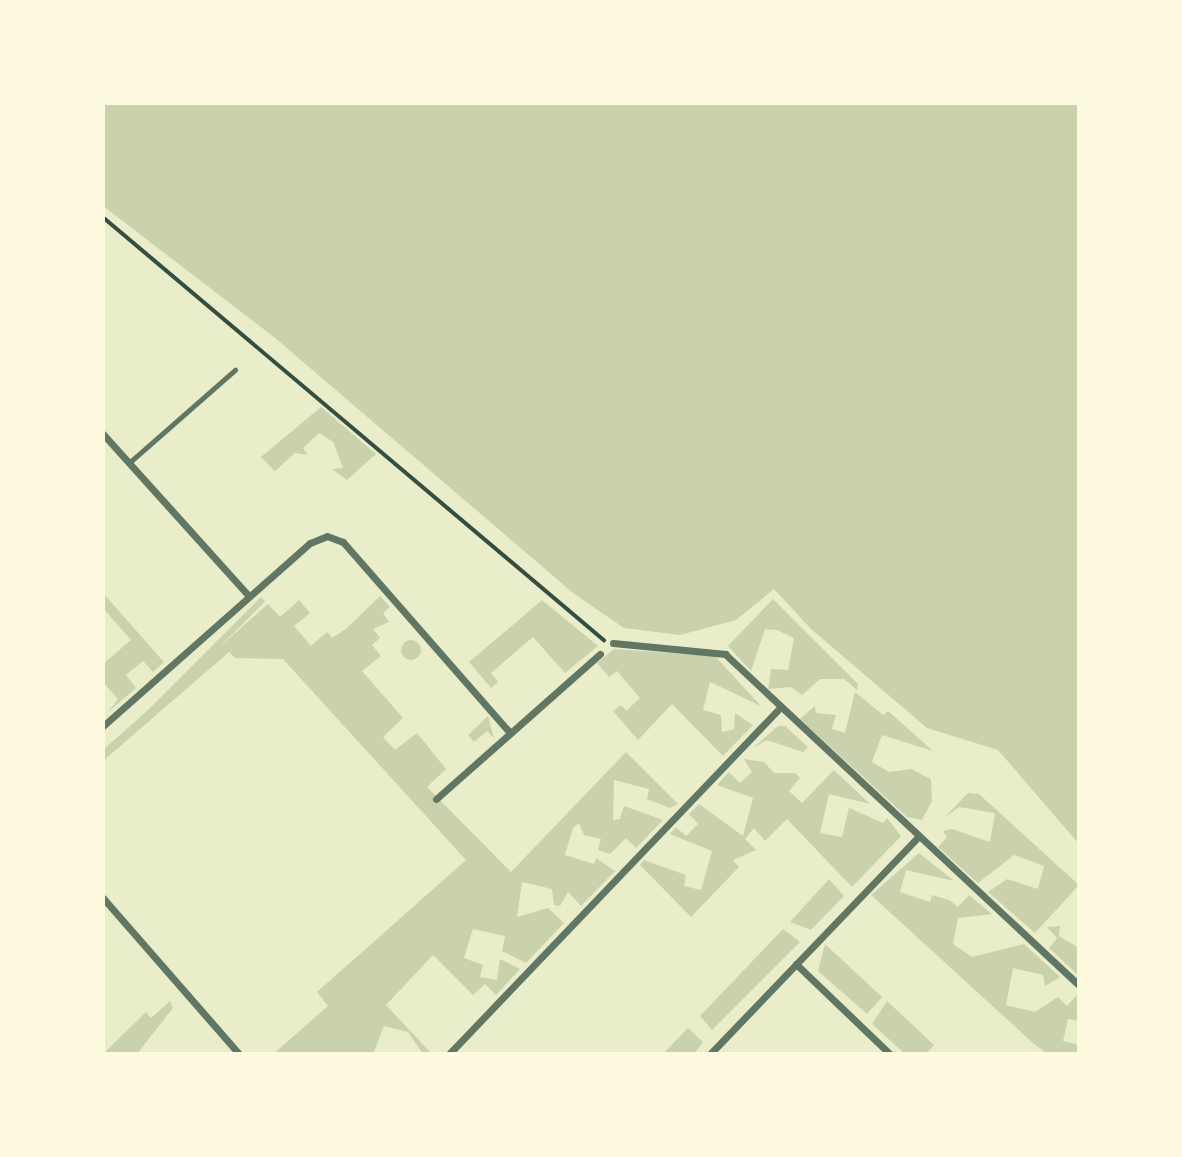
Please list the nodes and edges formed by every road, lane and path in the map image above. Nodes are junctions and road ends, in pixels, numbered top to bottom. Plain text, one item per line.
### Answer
1 (103, 217) edge
2 (235, 370) dead end
3 (103, 434) edge
4 (129, 463) junction
5 (249, 596) junction
6 (613, 643) joint
7 (600, 654) dead end
8 (778, 710) junction
9 (103, 726) edge
10 (510, 733) junction
11 (436, 799) dead end
12 (917, 838) junction
13 (103, 898) edge
14 (796, 964) junction
15 (1079, 985) edge
16 (239, 1054) edge
17 (449, 1054) edge
18 (710, 1054) edge
19 (890, 1054) edge

1 - 6 path
2 - 4 lane
3 - 4 street
4 - 5 street
5 - 9 street
5 - 10 street
6 - 8 street
7 - 10 street
8 - 12 street
8 - 17 street
10 - 11 street
12 - 14 street
12 - 15 street
13 - 16 street
14 - 18 street
14 - 19 street

